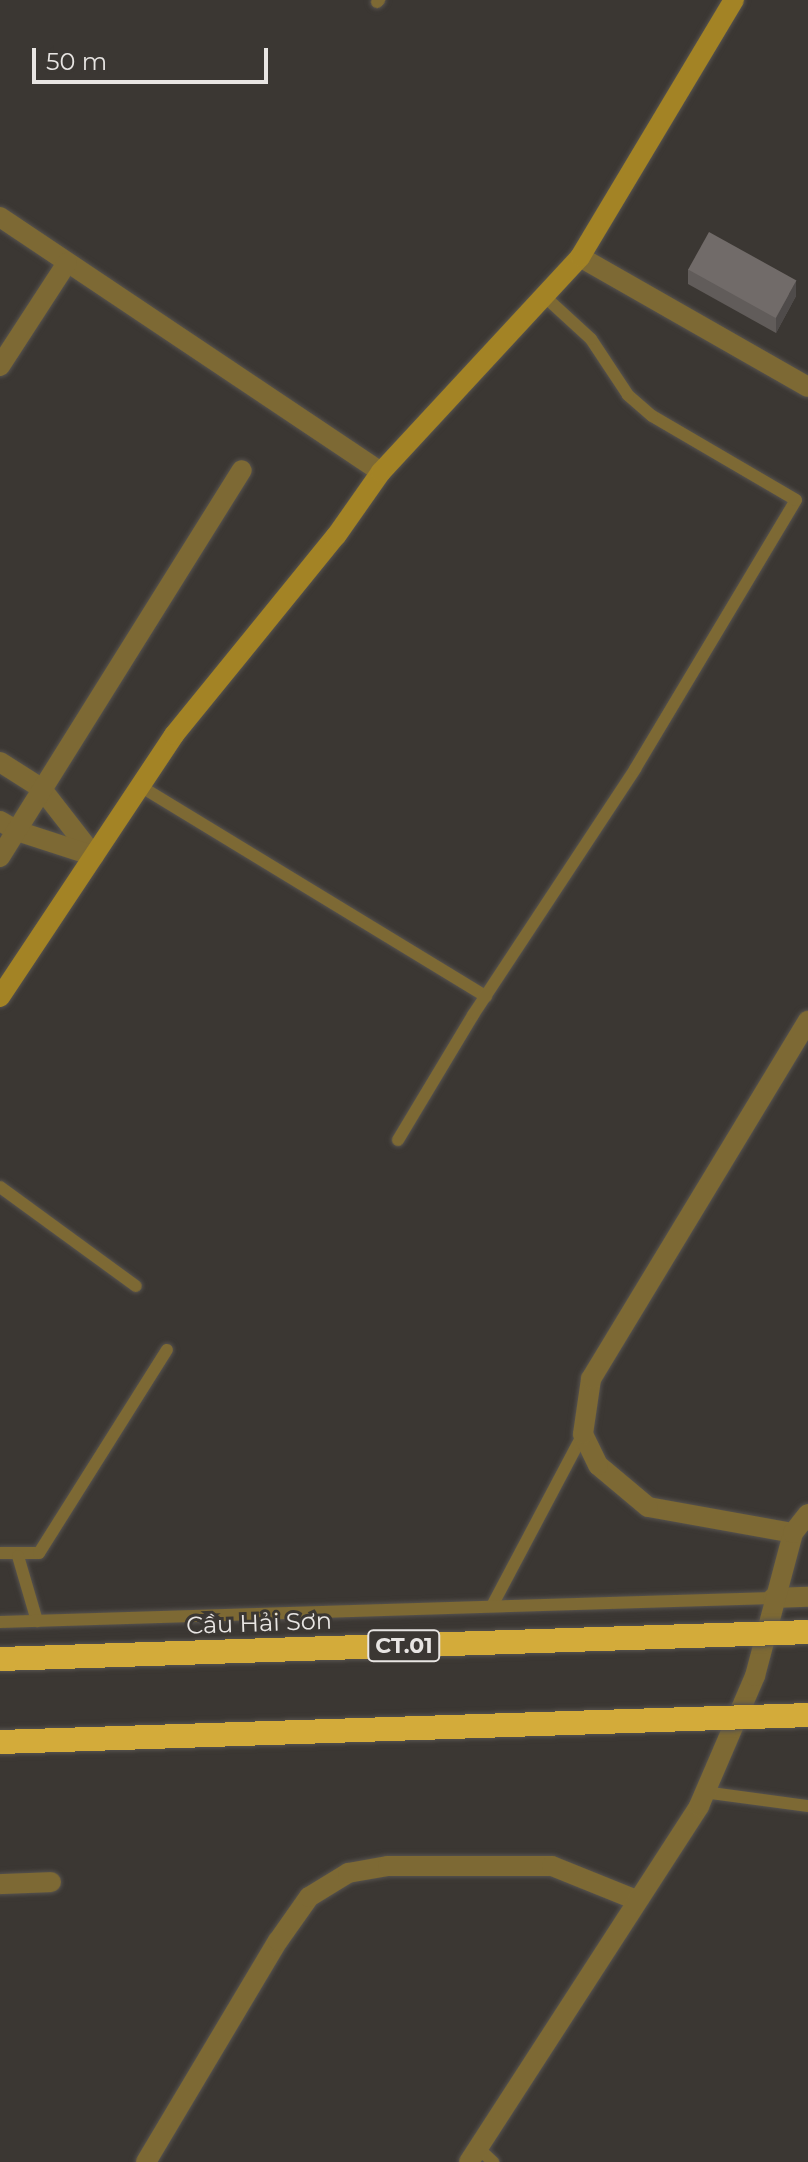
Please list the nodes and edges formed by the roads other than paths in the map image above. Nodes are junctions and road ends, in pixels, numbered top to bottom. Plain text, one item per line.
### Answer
1 (734, 0) edge
2 (0, 217) edge
3 (580, 257) junction
4 (67, 263) junction
5 (544, 296) junction
6 (0, 366) edge
7 (808, 387) edge
8 (242, 470) dead end
9 (381, 472) junction
10 (0, 762) edge
11 (140, 786) junction
12 (41, 788) junction
13 (8, 826) edge
14 (94, 856) junction
15 (0, 857) edge
16 (486, 996) junction
17 (0, 997) edge
18 (808, 1020) edge
19 (398, 1140) dead end
20 (0, 1187) edge
21 (136, 1286) dead end
22 (167, 1350) dead end
23 (583, 1434) junction
24 (808, 1514) edge
25 (793, 1533) junction
26 (0, 1553) edge
27 (18, 1556) junction
28 (808, 1597) edge
29 (773, 1598) junction
30 (492, 1606) junction
31 (37, 1621) junction
32 (0, 1622) edge
33 (808, 1632) edge
34 (0, 1659) edge
35 (808, 1715) edge
36 (0, 1742) edge
37 (704, 1792) junction
38 (808, 1806) edge
39 (51, 1882) dead end
40 (0, 1884) edge
41 (636, 1900) junction
42 (480, 2157) edge
43 (146, 2162) edge

1 - 3 street
2 - 4 street
3 - 5 street
3 - 7 street
4 - 6 street
4 - 9 street
5 - 9 street
5 - 16 lane
8 - 12 street
9 - 11 street
10 - 12 street
11 - 14 street
11 - 16 lane
12 - 13 street
12 - 14 street
13 - 14 street
13 - 15 street
14 - 17 street
16 - 19 lane
18 - 23 street
20 - 21 lane
22 - 27 lane
23 - 25 street
23 - 30 lane
24 - 25 street
25 - 29 street
26 - 27 lane
27 - 31 lane
28 - 29 street
29 - 30 lane
29 - 37 street
30 - 31 lane
31 - 32 lane
33 - 34 highway, Cầu Hải Sơn / CT.01, bridge
35 - 36 highway, bridge
37 - 38 lane
37 - 41 street
39 - 40 street
41 - 42 street
41 - 43 street

